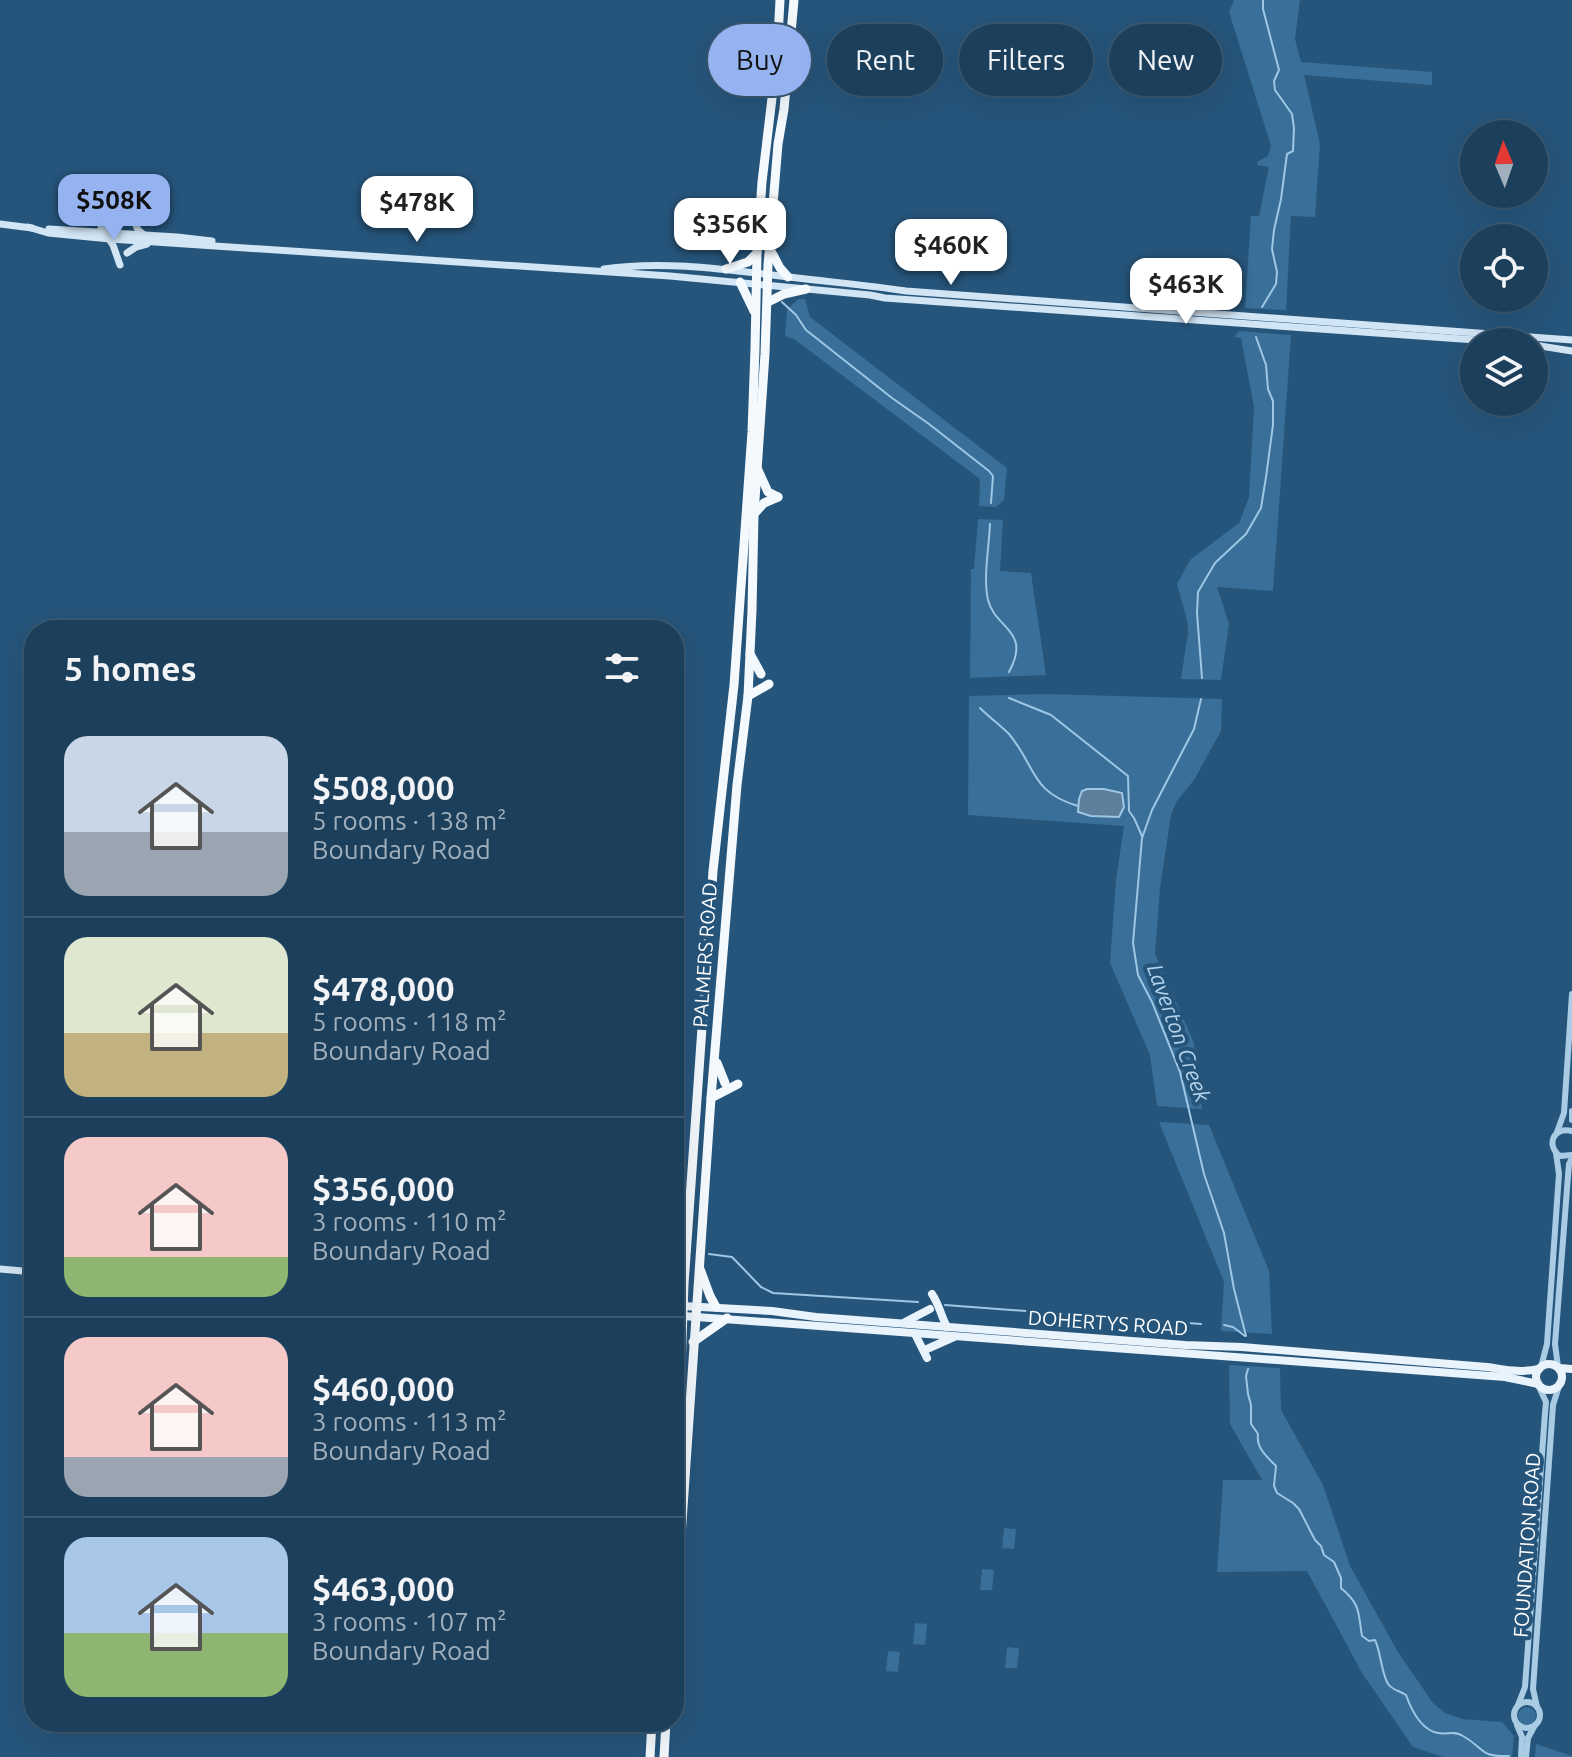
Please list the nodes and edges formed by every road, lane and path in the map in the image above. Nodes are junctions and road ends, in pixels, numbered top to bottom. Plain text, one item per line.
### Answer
1 (780, 0) edge
2 (794, 0) edge
3 (130, 211) dead end
4 (123, 217) dead end
5 (0, 224) edge
6 (28, 227) junction
7 (83, 231) junction
8 (144, 235) junction
9 (109, 239) junction
10 (161, 242) junction
11 (242, 247) junction
12 (770, 248) junction
13 (127, 253) dead end
14 (757, 253) junction
15 (120, 265) dead end
16 (634, 267) junction
17 (726, 269) junction
18 (590, 271) junction
19 (644, 275) junction
20 (788, 277) junction
21 (756, 278) junction
22 (768, 280) junction
23 (740, 282) junction
24 (856, 283) junction
25 (806, 289) junction
26 (870, 295) junction
27 (768, 302) junction
28 (1027, 304) junction
29 (1099, 305) junction
30 (755, 314) junction
31 (1108, 314) junction
32 (1325, 325) junction
33 (1460, 338) edge
34 (1572, 340) edge
35 (1548, 347) edge
36 (1572, 351) edge
37 (757, 467) junction
38 (754, 514) junction
39 (750, 654) junction
40 (761, 674) dead end
41 (769, 684) dead end
42 (748, 696) junction
43 (1572, 994) edge
44 (715, 1056) junction
45 (725, 1083) dead end
46 (738, 1084) dead end
47 (711, 1098) junction
48 (1572, 1111) edge
49 (1572, 1120) edge
50 (1572, 1131) edge
51 (1557, 1132) junction
52 (1556, 1153) junction
53 (1572, 1157) edge
54 (1556, 1210) junction
55 (1565, 1211) junction
56 (699, 1266) junction
57 (0, 1269) edge
58 (24, 1271) edge
59 (684, 1284) edge
60 (932, 1294) dead end
61 (716, 1307) junction
62 (930, 1309) dead end
63 (684, 1310) edge
64 (695, 1311) junction
65 (727, 1318) junction
66 (901, 1324) junction
67 (947, 1327) junction
68 (915, 1334) junction
69 (955, 1337) junction
70 (693, 1342) junction
71 (1540, 1368) junction
72 (1558, 1368) junction
73 (1572, 1369) edge
74 (1572, 1379) edge
75 (1560, 1385) junction
76 (1539, 1386) junction
77 (684, 1508) edge
78 (1518, 1705) junction
79 (1537, 1707) junction
80 (1516, 1724) junction
81 (1535, 1725) junction
82 (651, 1732) edge
83 (665, 1732) edge
84 (650, 1757) edge
85 (664, 1757) edge
86 (1524, 1757) edge

1 - 14 highway, PALMERS ROAD
2 - 12 highway, PALMERS ROAD
3 - 8 main road
4 - 7 main road
5 - 6 main road
6 - 7 main road
6 - 9 main road
7 - 8 main road
8 - 11 main road
9 - 10 main road
9 - 15 main road
10 - 11 main road
10 - 13 main road
11 - 18 main road
12 - 20 highway
12 - 22 highway, PALMERS ROAD
14 - 17 highway
14 - 21 highway, PALMERS ROAD
16 - 17 main road
16 - 18 main road
16 - 19 main road
17 - 21 main road
18 - 19 main road
19 - 23 main road
20 - 22 main road
20 - 24 main road
21 - 22 main road
21 - 23 main road
21 - 30 highway, PALMERS ROAD
22 - 25 main road
22 - 27 highway, PALMERS ROAD
23 - 30 highway
24 - 26 main road
24 - 28 main road
25 - 26 main road
25 - 27 highway
26 - 28 main road
27 - 37 highway, PALMERS ROAD
28 - 29 main road
28 - 31 main road
29 - 31 main road
29 - 32 main road
30 - 59 highway, PALMERS ROAD
31 - 32 main road
32 - 33 main road
32 - 34 main road
35 - 36 main road
37 - 38 highway, PALMERS ROAD
37 - 38 highway
38 - 39 highway, PALMERS ROAD
39 - 40 highway
39 - 42 highway, PALMERS ROAD
41 - 42 highway
42 - 44 highway, PALMERS ROAD
43 - 51 street
44 - 45 highway
44 - 47 highway, PALMERS ROAD
46 - 47 highway
47 - 56 highway, PALMERS ROAD
48 - 49 street
50 - 51 street
51 - 52 street
52 - 53 street
52 - 54 street
53 - 55 street
54 - 55 street
54 - 71 street
55 - 72 street
56 - 61 highway
56 - 64 highway, PALMERS ROAD
57 - 58 main road
60 - 67 main road
61 - 64 main road, DOHERTYS ROAD
61 - 66 main road, DOHERTYS ROAD
62 - 66 main road
63 - 64 main road, DOHERTYS ROAD
64 - 65 main road, DOHERTYS ROAD
64 - 70 highway, PALMERS ROAD
65 - 68 main road, DOHERTYS ROAD
65 - 70 highway
66 - 67 main road, DOHERTYS ROAD
67 - 71 main road, DOHERTYS ROAD
68 - 69 main road, DOHERTYS ROAD
68 - 69 main road
69 - 76 main road, DOHERTYS ROAD
70 - 77 highway, PALMERS ROAD
71 - 72 main road
71 - 76 main road
72 - 73 main road
72 - 75 main road
74 - 75 main road
75 - 76 main road
75 - 79 street, FOUNDATION ROAD
76 - 78 street, FOUNDATION ROAD
78 - 79 street
78 - 80 street
79 - 81 street
80 - 81 street
80 - 86 street
81 - 86 street
82 - 84 highway
83 - 85 highway

